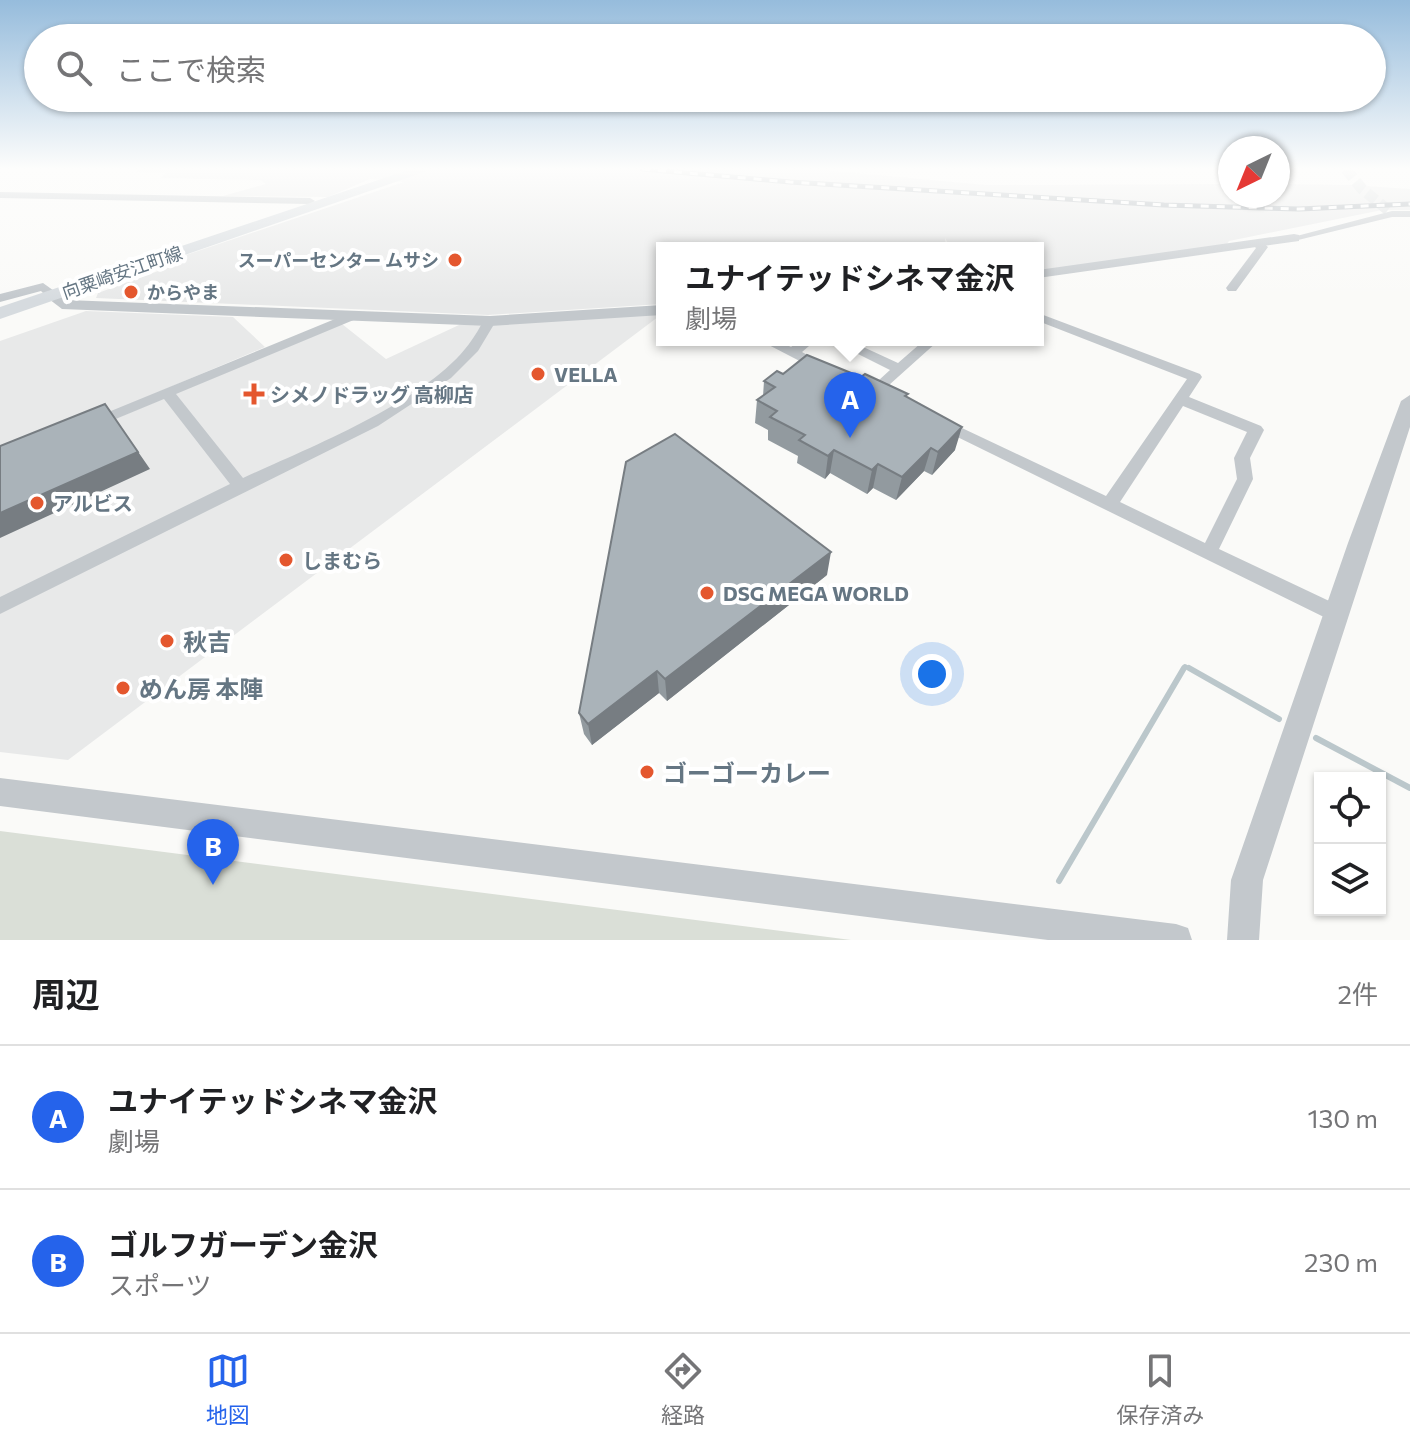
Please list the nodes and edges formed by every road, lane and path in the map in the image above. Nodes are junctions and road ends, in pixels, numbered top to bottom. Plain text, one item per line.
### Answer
1 (296, 213) edge
2 (1387, 213) edge
3 (1410, 216) edge
4 (1294, 238) junction
5 (1257, 243) junction
6 (1044, 273) edge
7 (1232, 288) dead end
8 (53, 296) junction
9 (0, 298) edge
10 (656, 310) edge
11 (0, 313) edge
12 (352, 316) junction
13 (1044, 319) edge
14 (490, 321) junction
15 (778, 346) edge
16 (801, 346) edge
17 (850, 346) edge
18 (925, 346) edge
19 (792, 353) junction
20 (899, 369) junction
21 (835, 373) edge
22 (874, 391) edge
23 (167, 393) junction
24 (1180, 399) junction
25 (1410, 401) edge
26 (929, 418) edge
27 (85, 427) edge
28 (240, 486) junction
29 (1109, 505) junction
30 (1209, 552) junction
31 (0, 606) edge
32 (1337, 614) junction
33 (0, 792) edge
34 (1176, 940) edge
35 (1243, 940) edge

1 - 8 main road, 向粟崎安江町線
2 - 4 street
3 - 4 street
4 - 5 street
5 - 6 street
5 - 7 street
8 - 9 street
8 - 11 main road, 向粟崎安江町線
8 - 12 street
10 - 14 street
12 - 14 street
12 - 23 street
13 - 24 street
14 - 28 street
15 - 19 street
16 - 19 street
17 - 20 street
18 - 20 street
19 - 21 street
20 - 22 street
23 - 27 street
23 - 28 street
24 - 29 street
24 - 30 street
25 - 32 street
26 - 29 street
28 - 31 street
29 - 30 street
30 - 32 street
32 - 35 street
33 - 34 street

